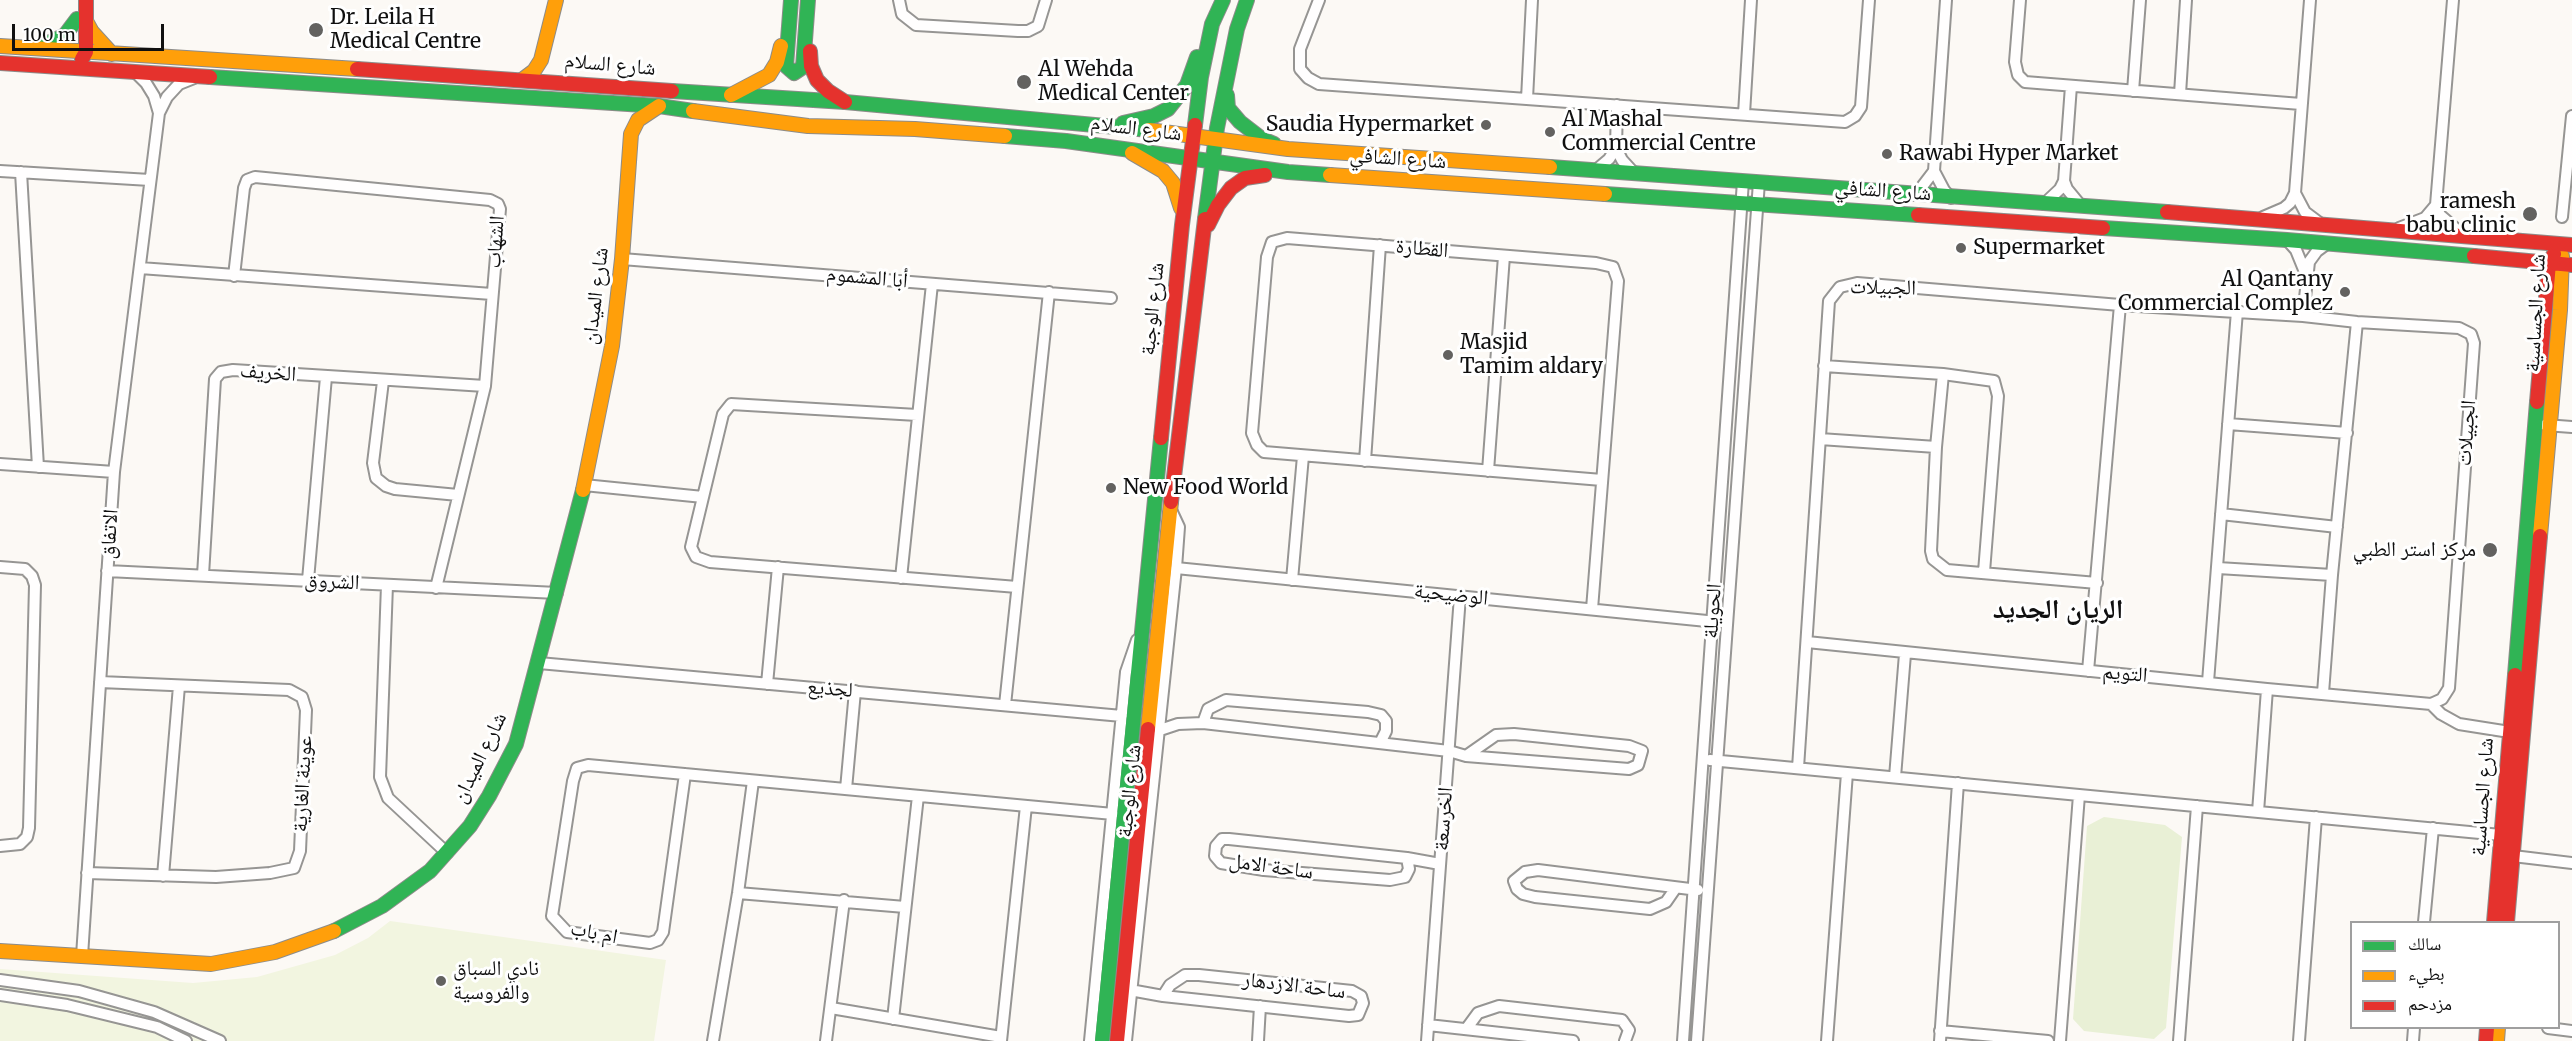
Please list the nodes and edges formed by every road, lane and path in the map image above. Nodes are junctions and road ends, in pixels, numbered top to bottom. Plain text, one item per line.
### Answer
1 (78, 0) edge
2 (86, 0) edge
3 (556, 0) edge
4 (808, 0) edge
5 (899, 0) edge
6 (1046, 0) edge
7 (1225, 0) edge
8 (1246, 0) edge
9 (1319, 0) edge
10 (1532, 0) edge
11 (1751, 0) edge
12 (1869, 0) edge
13 (1946, 0) edge
14 (2020, 0) edge
15 (2140, 0) edge
16 (2186, 0) edge
17 (2310, 0) edge
18 (2453, 0) edge
19 (787, 3) edge
20 (81, 19) junction
21 (1212, 24) junction
22 (0, 46) edge
23 (35, 48) junction
24 (112, 54) junction
25 (544, 54) junction
26 (80, 61) junction
27 (0, 63) edge
28 (136, 73) junction
29 (197, 77) junction
30 (522, 80) junction
31 (562, 82) junction
32 (1226, 86) junction
33 (2071, 86) junction
34 (2133, 91) junction
35 (2180, 94) junction
36 (729, 96) junction
37 (1527, 99) junction
38 (845, 102) junction
39 (610, 103) junction
40 (2301, 104) junction
41 (1617, 105) junction
42 (659, 106) junction
43 (159, 114) junction
44 (1744, 114) junction
45 (2572, 118) edge
46 (1112, 125) junction
47 (631, 134) junction
48 (1066, 141) junction
49 (1121, 148) junction
50 (1204, 148) junction
51 (1616, 148) junction
52 (1288, 149) junction
53 (1372, 155) junction
54 (1596, 170) junction
55 (0, 171) edge
56 (1934, 171) junction
57 (21, 172) junction
58 (1288, 172) junction
59 (1633, 172) junction
60 (150, 180) junction
61 (1743, 181) junction
62 (2064, 181) junction
63 (1759, 182) junction
64 (2295, 193) junction
65 (1912, 195) junction
66 (1951, 198) junction
67 (1741, 203) junction
68 (1757, 203) junction
69 (2044, 204) junction
70 (2436, 205) junction
71 (2081, 206) junction
72 (2562, 217) dead end
73 (2254, 219) junction
74 (2321, 224) junction
75 (1182, 225) junction
76 (2395, 229) junction
77 (2463, 235) junction
78 (1202, 238) junction
79 (2287, 240) junction
80 (2328, 243) junction
81 (2566, 244) edge
82 (1380, 245) junction
83 (1504, 256) junction
84 (622, 259) junction
85 (2561, 264) edge
86 (140, 268) junction
87 (2306, 275) junction
88 (234, 276) junction
89 (932, 284) junction
90 (1049, 292) junction
91 (492, 294) junction
92 (1111, 298) dead end
93 (2121, 305) junction
94 (2237, 311) junction
95 (2302, 316) junction
96 (2358, 322) junction
97 (1824, 366) junction
98 (1943, 374) junction
99 (326, 377) junction
100 (383, 381) junction
101 (485, 386) junction
102 (1728, 400) junction
103 (1743, 401) junction
104 (918, 416) junction
105 (2228, 424) junction
106 (2543, 424) junction
107 (2572, 427) edge
108 (2347, 433) junction
109 (1178, 437) junction
110 (1820, 439) junction
111 (1936, 447) junction
112 (1303, 456) junction
113 (1365, 461) junction
114 (0, 464) edge
115 (38, 467) junction
116 (1488, 471) junction
117 (114, 472) junction
118 (1602, 480) junction
119 (584, 485) junction
120 (458, 495) junction
121 (703, 497) junction
122 (1172, 510) junction
123 (2221, 514) junction
124 (2337, 528) junction
125 (0, 567) edge
126 (778, 567) junction
127 (1176, 568) junction
128 (2218, 568) junction
129 (107, 571) junction
130 (1984, 572) junction
131 (203, 575) junction
132 (2332, 575) junction
133 (901, 578) junction
134 (308, 580) junction
135 (1292, 580) junction
136 (2097, 583) junction
137 (387, 585) junction
138 (1017, 587) junction
139 (436, 588) junction
140 (557, 593) junction
141 (1460, 596) junction
142 (1592, 609) junction
143 (1712, 621) junction
144 (1726, 622) junction
145 (1142, 626) junction
146 (1806, 642) junction
147 (1905, 654) junction
148 (539, 663) junction
149 (2088, 671) junction
150 (100, 682) junction
151 (2208, 682) junction
152 (767, 684) junction
153 (179, 686) junction
154 (2267, 689) junction
155 (855, 691) junction
156 (2323, 693) junction
157 (2437, 702) junction
158 (1005, 705) junction
159 (1160, 708) junction
160 (1122, 716) junction
161 (1185, 723) junction
162 (1203, 723) junction
163 (1157, 731) junction
164 (2516, 733) junction
165 (1380, 743) junction
166 (1449, 751) junction
167 (1466, 756) junction
168 (1703, 760) junction
169 (1717, 760) junction
170 (1798, 768) junction
171 (1846, 773) junction
172 (685, 774) junction
173 (1895, 777) junction
174 (753, 781) junction
175 (1958, 783) junction
176 (846, 789) junction
177 (2079, 795) junction
178 (918, 796) junction
179 (1026, 806) junction
180 (2197, 806) junction
181 (2258, 812) junction
182 (1113, 814) junction
183 (2316, 817) junction
184 (2433, 828) junction
185 (2501, 835) junction
186 (0, 846) edge
187 (447, 853) junction
188 (2513, 856) junction
189 (1407, 858) junction
190 (2572, 863) edge
191 (1440, 864) junction
192 (87, 873) junction
193 (163, 876) junction
194 (1675, 889) junction
195 (1693, 890) junction
196 (1708, 891) junction
197 (738, 892) junction
198 (844, 900) junction
199 (905, 907) junction
200 (2424, 921) edge
201 (2494, 921) edge
202 (2507, 921) edge
203 (0, 951) edge
204 (82, 956) junction
205 (0, 980) edge
206 (1130, 990) junction
207 (0, 995) edge
208 (1163, 996) junction
209 (1260, 1006) junction
210 (831, 1008) junction
211 (892, 1019) junction
212 (1428, 1025) junction
213 (1467, 1028) junction
214 (192, 1029) junction
215 (2556, 1029) edge
216 (2572, 1031) edge
217 (1940, 1036) edge
218 (1001, 1039) edge
219 (186, 1041) edge
220 (220, 1041) edge
221 (713, 1041) edge
222 (826, 1041) edge
223 (1090, 1041) edge
224 (1102, 1041) edge
225 (1117, 1041) edge
226 (1126, 1041) edge
227 (1258, 1041) edge
228 (1427, 1041) edge
229 (1573, 1041) edge
230 (1625, 1041) edge
231 (1683, 1041) edge
232 (1697, 1041) edge
233 (1827, 1041) edge
234 (2048, 1041) edge
235 (2060, 1041) edge
236 (2179, 1041) edge
237 (2299, 1041) edge

1 - 20 main road
2 - 20 main road
3 - 25 main road
4 - 19 main road
4 - 38 main road
5 - 6 street
7 - 21 main road, شارع الوجبة
7 - 50 main road
8 - 32 main road, شارع الوجبة
9 - 37 street
10 - 37 street
11 - 44 street
12 - 44 street
13 - 56 street
14 - 33 street
15 - 34 street
16 - 35 street
17 - 40 street
18 - 70 street
19 - 36 main road
20 - 23 main road
20 - 24 main road
20 - 26 main road
21 - 46 main road
21 - 50 main road, شارع الوجبة
22 - 23 main road, شارع السلام
23 - 26 main road, شارع السلام
24 - 26 main road, شارع السلام
24 - 30 main road, شارع السلام
25 - 30 main road
25 - 31 main road
26 - 27 main road, شارع السلام
26 - 28 main road, شارع السلام
28 - 29 main road, شارع السلام
28 - 43 street, الاتفاق
29 - 39 main road, شارع السلام
29 - 43 street, الاتفاق
30 - 31 main road, شارع السلام
31 - 36 main road, شارع السلام
32 - 50 main road, شارع الوجبة
32 - 52 main road
33 - 34 street
33 - 62 street
34 - 35 street
35 - 40 street
36 - 38 main road, شارع السلام
37 - 41 street
38 - 46 main road, شارع السلام
39 - 42 main road, شارع السلام
39 - 47 main road
40 - 64 street
41 - 44 street
41 - 51 street
42 - 47 main road
42 - 48 main road, شارع السلام
43 - 60 street, الاتفاق
45 - 72 street
46 - 50 main road, شارع السلام
47 - 84 main road, شارع الميدان
48 - 49 main road, شارع السلام
48 - 50 main road
49 - 50 main road, شارع السلام
49 - 75 main road
50 - 52 main road, شارع الشافي
50 - 53 main road
50 - 58 main road, شارع الشافي
50 - 75 main road, شارع الوجبة
50 - 78 main road, شارع الوجبة
50 - 109 main road
51 - 54 street
51 - 59 street
52 - 53 main road, شارع الشافي
53 - 54 main road, شارع الشافي
54 - 59 main road, شارع الشافي
55 - 57 street
56 - 65 street
56 - 66 street
57 - 60 street
57 - 115 street
58 - 67 main road, شارع الشافي
58 - 78 main road
59 - 61 main road, شارع الشافي
60 - 86 street, الاتفاق
61 - 63 main road, شارع الشافي
61 - 67 street, الحويلة
62 - 69 street
62 - 71 street
63 - 65 main road, شارع الشافي
63 - 68 street, الحويلة
64 - 73 street
64 - 74 street
65 - 66 main road, شارع الشافي
66 - 69 main road, شارع الشافي
67 - 68 main road, شارع الشافي
67 - 102 street, الحويلة
68 - 79 main road, شارع الشافي
68 - 103 street, الحويلة
69 - 71 main road, شارع الشافي
70 - 76 street, شارع الشافي
70 - 77 street
71 - 73 main road, شارع الشافي
73 - 74 main road, شارع الشافي
74 - 76 main road, شارع الشافي
75 - 145 main road, شارع الوجبة
76 - 77 main road, شارع الشافي
77 - 81 main road, شارع الشافي
78 - 109 main road, شارع الوجبة
79 - 80 main road, شارع الشافي
79 - 87 street
80 - 85 main road, شارع الشافي
80 - 87 street
81 - 85 main road, شارع الجساسية
82 - 83 street, القطارة
82 - 112 street, القطارة
82 - 113 street
83 - 116 street
83 - 118 street, القطارة
84 - 89 street, أبا المشموم
84 - 119 main road, شارع الميدان
85 - 106 main road, شارع الجساسية
86 - 88 street
86 - 117 street, الاتفاق
87 - 95 street
88 - 91 street
88 - 91 street, الشهاب
89 - 90 street, أبا المشموم
89 - 104 street
90 - 92 street, أبا المشموم
90 - 138 street
91 - 101 street, الشهاب
93 - 94 street, الجبيلات
93 - 97 street, الجبيلات
93 - 136 street
94 - 95 street, الجبيلات
94 - 105 street
95 - 96 street, الجبيلات
96 - 108 street
96 - 157 street, الجبيلات
97 - 98 street
97 - 110 street, الجبيلات
98 - 111 street
98 - 130 street
99 - 100 street, الخريف
99 - 131 street, الخريف
99 - 134 street
100 - 101 street, الخريف
100 - 120 street
101 - 120 street, الشهاب
102 - 103 street
102 - 143 street, الحويلة
103 - 144 street, الحويلة
104 - 121 street
104 - 133 street
105 - 108 street
105 - 123 street
106 - 107 street
106 - 164 main road, شارع الجساسية
108 - 124 street
109 - 122 main road, شارع الوجبة
110 - 111 street
110 - 146 street, الجبيلات
111 - 130 street
112 - 113 street, القطارة
112 - 135 street
113 - 116 street, القطارة
114 - 115 street
115 - 117 street
116 - 118 street, القطارة
117 - 129 street, الاتفاق
118 - 142 street, القطارة
119 - 121 street
119 - 140 main road, شارع الميدان
120 - 139 street, الشهاب
121 - 126 street
122 - 127 street, شارع الوجبة
122 - 225 main road, شارع الوجبة
123 - 124 street
123 - 128 street
124 - 132 street
125 - 186 street
126 - 133 street
126 - 152 street
127 - 135 street, الوضيحية
127 - 159 street, شارع الوجبة
128 - 132 street
128 - 151 street
129 - 131 street, الشروق
129 - 150 street, الاتفاق
130 - 136 street
131 - 134 street, الشروق
132 - 156 street
133 - 138 street
134 - 137 street, الشروق
135 - 141 street, الوضيحية
136 - 149 street
137 - 139 street, الشروق
137 - 187 street
138 - 158 street
139 - 140 street, الشروق
140 - 148 main road, شارع الميدان
141 - 142 street, الوضيحية
141 - 166 street, الخرسعة
142 - 143 street, الوضيحية
143 - 144 street, الوضيحية
143 - 168 street, الحويلة
144 - 169 street, الحويلة
145 - 160 street, شارع الوجبة
145 - 224 main road, شارع الوجبة
146 - 147 street, التويم
146 - 170 street, الجبيلات
147 - 149 street, التويم
147 - 173 street
148 - 152 street, لجذيع
148 - 187 main road, شارع الميدان
149 - 151 street, التويم
150 - 153 street, عوينة الغارية
150 - 192 street, الاتفاق
151 - 154 street, التويم
152 - 155 street, لجذيع
153 - 193 street
153 - 193 street, عوينة الغارية
154 - 156 street, التويم
154 - 181 street
155 - 158 street, لجذيع
155 - 176 street
156 - 157 street, التويم
157 - 164 street
158 - 160 street, لجذيع
159 - 161 street
159 - 163 street, شارع الوجبة
160 - 182 street, شارع الوجبة
161 - 162 street
161 - 163 street
162 - 165 street
162 - 165 street
163 - 206 street, شارع الوجبة
164 - 185 main road, شارع الجساسية
164 - 188 main road, شارع الجساسية
165 - 166 street
166 - 167 street
166 - 191 street, الخرسعة
167 - 167 street
168 - 169 street
168 - 195 street, الحويلة
169 - 170 street
169 - 196 street, الحويلة
170 - 171 street
171 - 173 street
171 - 233 street
172 - 172 street, ام باب
172 - 174 street, ام باب
173 - 175 street
174 - 176 street, ام باب
174 - 197 street
175 - 177 street
175 - 217 street
176 - 178 street, ام باب
177 - 180 street
177 - 235 street
178 - 179 street, ام باب
178 - 199 street
179 - 182 street, ام باب
179 - 218 street
180 - 181 street
180 - 236 street
181 - 183 street
182 - 223 street, شارع الوجبة
183 - 184 street
183 - 237 street
184 - 185 street
184 - 200 street
185 - 201 main road, شارع الجساسية
187 - 204 main road, شارع الميدان
188 - 190 street
188 - 202 main road, شارع الجساسية
189 - 189 street, ساحة الامل
189 - 191 street, ساحة الامل
191 - 212 street, الخرسعة
192 - 193 street, عوينة الغارية
192 - 204 street, الاتفاق
194 - 194 street
194 - 195 street
195 - 196 street
195 - 231 street, الحويلة
196 - 232 street, الحويلة
197 - 198 street
197 - 221 street
198 - 199 street
198 - 210 street
199 - 211 street
203 - 204 main road, شارع الميدان
205 - 214 street
206 - 208 street, ساحة الازدهار
206 - 226 street, شارع الوجبة
207 - 219 street
208 - 209 street, ساحة الازدهار
208 - 209 street, ساحة الازدهار
209 - 227 street
210 - 211 street
210 - 222 street
211 - 218 street
212 - 213 street
212 - 228 street, الخرسعة
213 - 229 street
213 - 230 street
214 - 219 street
214 - 220 street
215 - 216 street
217 - 234 street

